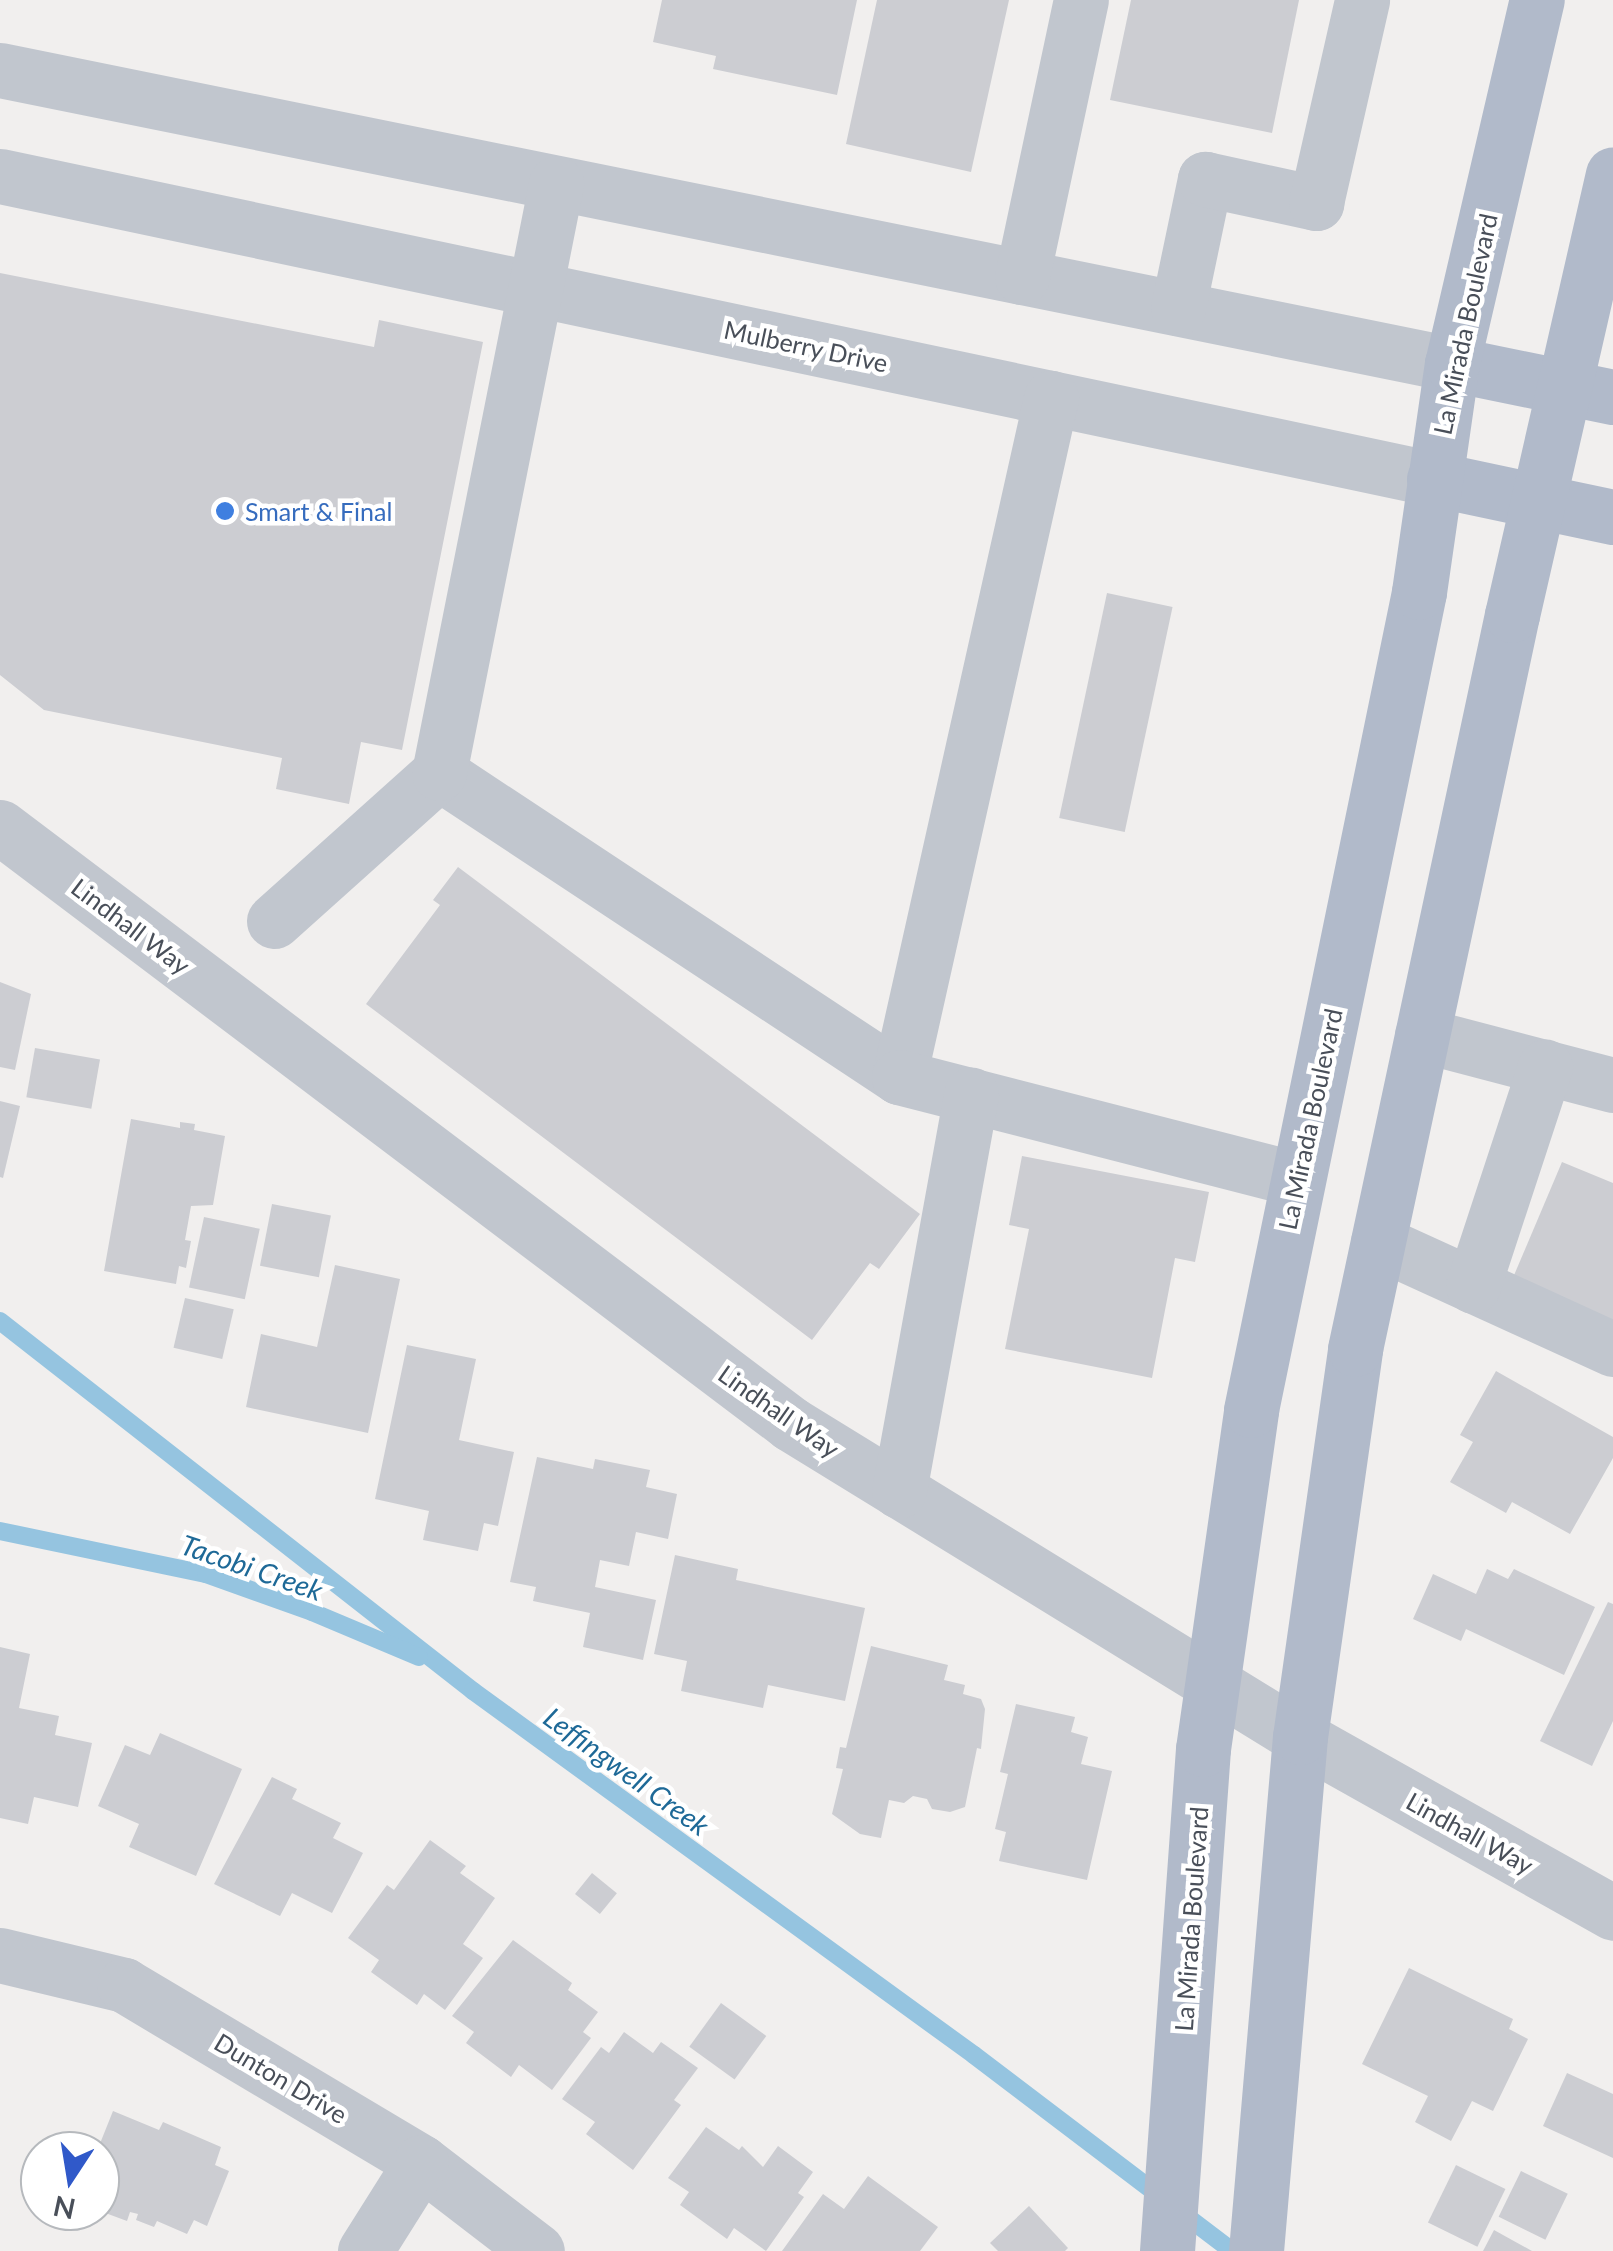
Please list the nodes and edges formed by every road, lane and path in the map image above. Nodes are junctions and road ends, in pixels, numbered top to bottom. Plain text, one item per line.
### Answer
1 (1081, 0) edge
2 (1362, 0) edge
3 (1537, 0) edge
4 (0, 70) edge
5 (1613, 174) edge
6 (0, 176) edge
7 (556, 184) junction
8 (1022, 277) junction
9 (534, 288) junction
10 (1178, 308) junction
11 (1452, 364) junction
12 (1590, 392) edge
13 (1052, 398) junction
14 (1434, 479) junction
15 (1540, 501) junction
16 (1613, 517) edge
17 (438, 772) junction
18 (0, 827) edge
19 (274, 921) dead end
20 (1422, 1034) junction
21 (1545, 1067) junction
22 (899, 1077) junction
23 (1613, 1085) edge
24 (972, 1094) junction
25 (1296, 1179) junction
26 (1378, 1242) junction
27 (1474, 1286) junction
28 (1613, 1349) edge
29 (899, 1491) junction
30 (1210, 1683) junction
31 (1300, 1738) junction
32 (1613, 1913) edge
33 (0, 1954) edge
34 (421, 2162) junction
35 (1257, 2234) edge
36 (1167, 2246) edge
37 (365, 2251) edge
38 (537, 2251) edge

1 - 8 street
2 - 10 street
3 - 11 main road, La Mirada Boulevard
4 - 7 street
5 - 12 main road
6 - 9 street, Mulberry Drive
7 - 8 street
7 - 9 street
8 - 10 street
9 - 13 street, Mulberry Drive
9 - 17 street
10 - 11 street
11 - 12 main road
11 - 14 main road, La Mirada Boulevard
12 - 15 main road
13 - 14 street, Mulberry Drive
13 - 22 street
14 - 15 main road, Mulberry Drive
14 - 25 main road, La Mirada Boulevard
15 - 16 main road, Mulberry Drive
15 - 20 main road
17 - 19 street
17 - 22 street
18 - 29 street, Lindhall Way
20 - 21 street
20 - 26 main road
21 - 23 street
21 - 27 street
22 - 24 street
24 - 25 street
24 - 29 street
25 - 30 main road, La Mirada Boulevard
26 - 27 street
26 - 31 main road
27 - 28 street
29 - 30 street, Lindhall Way
30 - 31 street, Lindhall Way
30 - 36 main road, La Mirada Boulevard
31 - 32 street, Lindhall Way
31 - 35 main road
33 - 34 street, Dunton Drive
34 - 37 street
34 - 38 street, Dunton Drive

